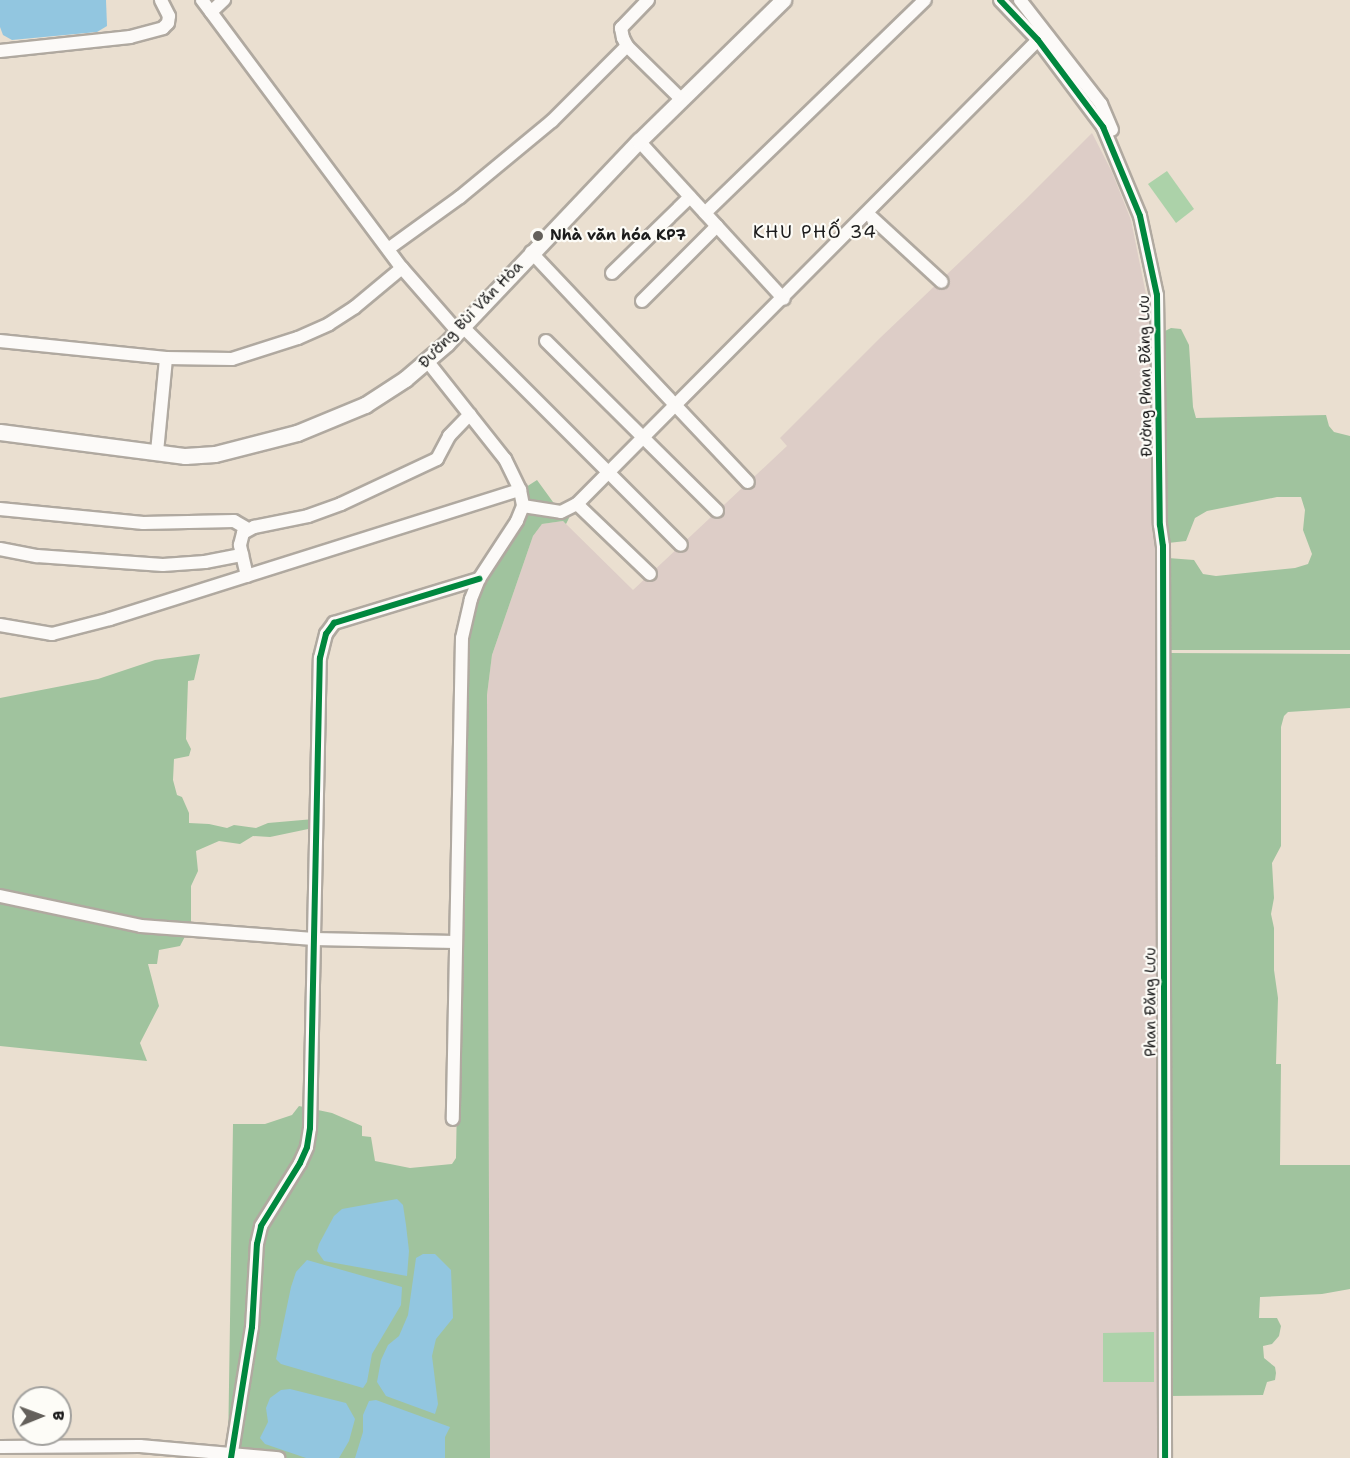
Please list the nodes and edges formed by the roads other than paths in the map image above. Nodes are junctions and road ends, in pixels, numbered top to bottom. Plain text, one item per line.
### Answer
1 (161, 0) edge
2 (201, 0) edge
3 (224, 0) edge
4 (648, 0) edge
5 (783, 0) edge
6 (926, 0) edge
7 (1000, 0) edge
8 (1020, 0) edge
9 (211, 12) junction
10 (1038, 40) junction
11 (627, 46) junction
12 (0, 51) edge
13 (681, 99) junction
14 (639, 141) junction
15 (1115, 144) junction
16 (690, 196) junction
17 (705, 213) junction
18 (868, 214) junction
19 (717, 226) junction
20 (388, 249) junction
21 (531, 252) junction
22 (402, 268) junction
23 (612, 273) dead end
24 (942, 282) dead end
25 (784, 299) junction
26 (642, 301) dead end
27 (461, 329) junction
28 (0, 340) edge
29 (546, 341) dead end
30 (166, 358) junction
31 (428, 362) junction
32 (675, 404) junction
33 (470, 414) junction
34 (0, 432) edge
35 (642, 437) junction
36 (157, 452) junction
37 (607, 472) junction
38 (748, 482) dead end
39 (520, 490) junction
40 (577, 504) junction
41 (523, 506) junction
42 (0, 509) edge
43 (717, 511) dead end
44 (248, 529) junction
45 (681, 544) dead end
46 (1163, 546) joint
47 (0, 549) edge
48 (242, 555) junction
49 (650, 574) dead end
50 (248, 576) junction
51 (479, 579) junction
52 (0, 625) edge
53 (0, 896) edge
54 (314, 939) junction
55 (455, 942) junction
56 (453, 1119) dead end
57 (0, 1447) edge
58 (231, 1456) edge
59 (278, 1458) edge
60 (1165, 1458) edge

1 - 12 street
2 - 9 street
3 - 9 street
4 - 11 street
5 - 13 main road, Đường Bùi Văn Hòa
6 - 17 street
7 - 10 street, Đường Phan Đăng Lưu
8 - 15 street, Đường Phan Đăng Lưu
9 - 20 street
10 - 15 street, Đường Phan Đăng Lưu
10 - 18 street
11 - 13 street
11 - 20 street
13 - 14 main road, Đường Bùi Văn Hòa
14 - 16 street
14 - 21 main road, Đường Bùi Văn Hòa
15 - 46 street, Đường Phan Đăng Lưu
16 - 17 street
16 - 23 street
17 - 19 street
18 - 24 street
18 - 25 street
19 - 25 street
19 - 26 street
20 - 22 street
21 - 27 main road, Đường Bùi Văn Hòa
21 - 32 street
22 - 27 street
22 - 30 street
25 - 32 street
27 - 31 main road, Đường Bùi Văn Hòa
27 - 37 street
28 - 30 street
29 - 35 street
30 - 36 street
31 - 33 street
31 - 36 main road, Đường Bùi Văn Hòa
32 - 35 street
32 - 38 street
33 - 39 street
33 - 44 street
34 - 36 main road, Đường Bùi Văn Hòa
35 - 37 street
35 - 43 street
37 - 40 street
37 - 45 street
39 - 41 street
39 - 50 street
40 - 41 street
40 - 49 street
41 - 51 street
42 - 44 street
44 - 48 street
46 - 60 street, Phan Đăng Lưu
47 - 48 street
48 - 50 street
50 - 52 street
51 - 54 street
51 - 55 street
53 - 54 street
54 - 55 street
54 - 58 street
55 - 56 street
57 - 58 street
58 - 59 street

